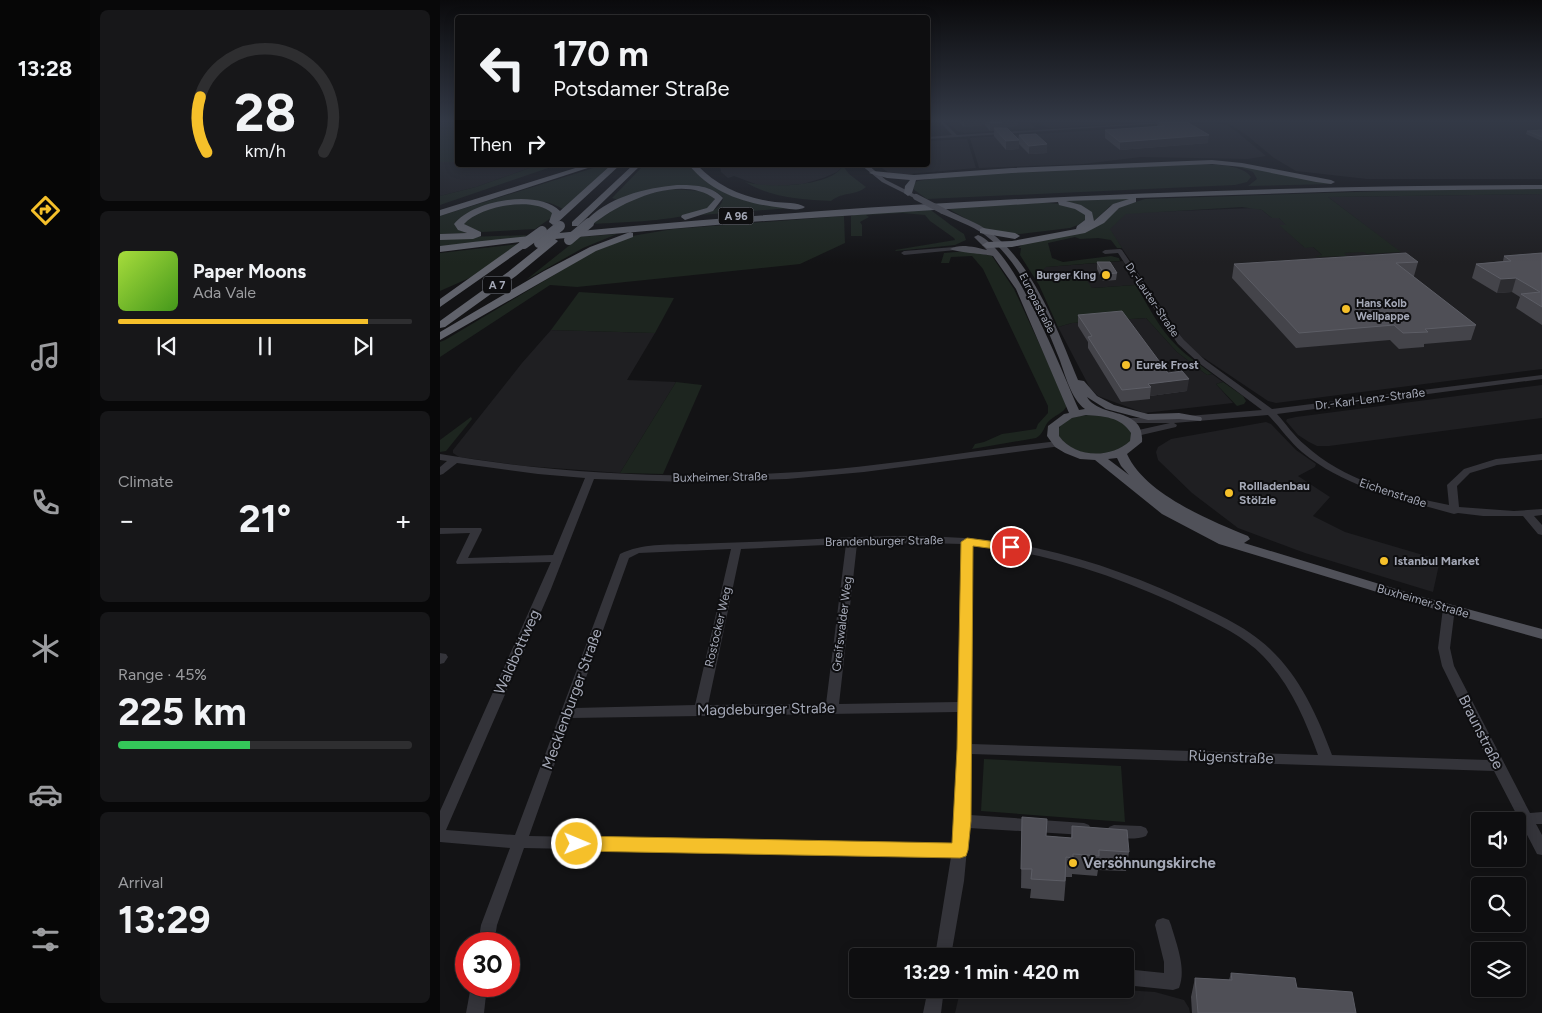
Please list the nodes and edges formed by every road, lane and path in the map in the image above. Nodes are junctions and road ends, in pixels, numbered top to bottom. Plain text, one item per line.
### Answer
1 (553, 169) edge
2 (580, 169) edge
3 (612, 169) edge
4 (621, 169) edge
5 (633, 169) edge
6 (698, 169) edge
7 (869, 169) edge
8 (1045, 169) edge
9 (1076, 169) edge
10 (1241, 169) edge
11 (1264, 169) edge
12 (873, 173) junction
13 (914, 180) junction
14 (891, 184) junction
15 (1413, 184) junction
16 (1542, 185) edge
17 (1214, 189) junction
18 (1164, 194) junction
19 (912, 195) junction
20 (1026, 201) junction
21 (440, 208) edge
22 (861, 209) junction
23 (829, 210) junction
24 (440, 213) edge
25 (951, 215) junction
26 (708, 222) junction
27 (558, 223) junction
28 (643, 224) junction
29 (971, 231) junction
30 (983, 231) junction
31 (485, 236) junction
32 (440, 237) edge
33 (1022, 240) junction
34 (991, 243) junction
35 (966, 244) junction
36 (440, 249) edge
37 (954, 249) junction
38 (904, 252) dead end
39 (1105, 252) dead end
40 (996, 254) junction
41 (1010, 256) junction
42 (500, 263) junction
43 (440, 292) edge
44 (440, 304) edge
45 (440, 315) edge
46 (440, 326) edge
47 (458, 326) junction
48 (440, 337) edge
49 (1070, 373) junction
50 (1542, 377) edge
51 (1097, 412) junction
52 (1269, 412) junction
53 (1075, 414) junction
54 (1197, 419) junction
55 (1126, 420) junction
56 (1137, 433) junction
57 (1055, 440) junction
58 (1121, 453) junction
59 (1098, 456) junction
60 (440, 457) edge
61 (1542, 457) edge
62 (455, 459) junction
63 (440, 472) edge
64 (591, 475) junction
65 (1454, 511) junction
66 (1542, 512) edge
67 (1527, 514) junction
68 (440, 531) edge
69 (1542, 532) edge
70 (852, 541) junction
71 (967, 542) junction
72 (738, 545) junction
73 (624, 556) joint
74 (557, 558) junction
75 (1305, 566) junction
76 (1449, 608) junction
77 (1542, 634) edge
78 (965, 707) junction
79 (832, 708) junction
80 (700, 710) junction
81 (568, 714) junction
82 (965, 749) junction
83 (1326, 760) junction
84 (1498, 766) junction
85 (1522, 812) edge
86 (1542, 818) edge
87 (1526, 819) joint
88 (963, 821) junction
89 (440, 827) edge
90 (1140, 832) dead end
91 (440, 836) edge
92 (520, 842) junction
93 (960, 850) junction
94 (1542, 850) edge
95 (1163, 925) dead end
96 (488, 932) edge
97 (944, 948) edge
98 (1134, 979) edge
99 (477, 997) edge
100 (934, 998) edge
101 (475, 1013) edge
102 (932, 1013) edge

1 - 21 highway
2 - 24 highway
3 - 27 highway
4 - 27 highway, A 7
5 - 46 highway, A 7
6 - 23 highway
7 - 12 main road, Europastraße
8 - 13 highway
9 - 13 highway, A 96
10 - 17 highway, A 96
11 - 15 highway
12 - 13 highway
12 - 14 main road, Europastraße
13 - 14 highway, A 96
13 - 19 highway
14 - 19 main road, Europastraße
15 - 16 highway, A 96
15 - 17 highway, A 96
16 - 18 highway, A 96
17 - 22 highway, A 96
18 - 20 highway, A 96
18 - 33 highway, A 96
19 - 25 main road, Europastraße, bridge
20 - 22 highway, A 96
20 - 33 highway
22 - 23 highway, A 96
23 - 26 highway, A 96
23 - 28 highway, A 96
25 - 29 main road, Europastraße
25 - 30 main road, Europastraße
26 - 36 highway, A 96
26 - 47 highway
27 - 31 highway
27 - 42 highway, bridge
27 - 45 highway, A 7, bridge
28 - 31 highway, A 96
28 - 47 highway, A 96, bridge
29 - 34 main road, Europastraße
29 - 35 main road
30 - 33 highway
30 - 34 main road, Europastraße
31 - 32 highway, A 96
33 - 34 highway, A 96
33 - 41 highway
34 - 35 main road
34 - 37 main road
34 - 40 main road, Europastraße
34 - 41 main road, Europastraße
35 - 37 main road
37 - 38 street
37 - 40 main road
39 - 52 street, Dr.-Lauter-Straße
40 - 53 main road, Europastraße
41 - 49 main road, Europastraße
42 - 43 highway
42 - 44 highway, A 7
47 - 48 highway
49 - 51 main road, Europastraße
49 - 54 main road
50 - 52 street, Dr.-Karl-Lenz-Straße
51 - 53 main road
51 - 55 main road
52 - 54 street, Dr.-Karl-Lenz-Straße
52 - 65 street, Eichenstraße
53 - 57 main road
54 - 55 street, Dr.-Karl-Lenz-Straße
54 - 56 street, Dr.-Karl-Lenz-Straße
55 - 56 main road
56 - 58 main road
57 - 59 main road
57 - 64 street, Buxheimer Straße
58 - 59 main road
58 - 75 main road, Buxheimer Straße
59 - 75 main road, Buxheimer Straße
60 - 62 street, Buxheimer Straße
61 - 65 street
62 - 63 street
62 - 64 street, Buxheimer Straße
64 - 74 street, Waldbottweg
65 - 67 street, Eichenstraße
66 - 67 street, Eichenstraße
67 - 69 street
68 - 74 street
70 - 71 street, Brandenburger Straße
70 - 72 street, Brandenburger Straße
70 - 79 street, Greifswalder Weg
71 - 78 street
71 - 83 street, Brandenburger Straße
72 - 73 street, Brandenburger Straße
72 - 80 street, Rostocker Weg
73 - 81 street, Mecklenburger Straße
74 - 89 street, Waldbottweg
75 - 76 main road, Buxheimer Straße
76 - 77 main road, Buxheimer Straße
76 - 84 street, Braunstraße
78 - 79 street, Magdeburger Straße
78 - 82 street
79 - 80 street, Magdeburger Straße
80 - 81 street, Magdeburger Straße
81 - 92 street, Mecklenburger Straße
82 - 83 street, Rügenstraße
82 - 88 street
83 - 84 street, Rügenstraße
84 - 85 street, Braunstraße
86 - 87 street
87 - 94 street, Braunstraße
88 - 90 street
88 - 93 street
91 - 92 street
92 - 93 street
92 - 96 street, Mecklenburger Straße
93 - 97 street
95 - 98 street
99 - 101 street
100 - 102 street

